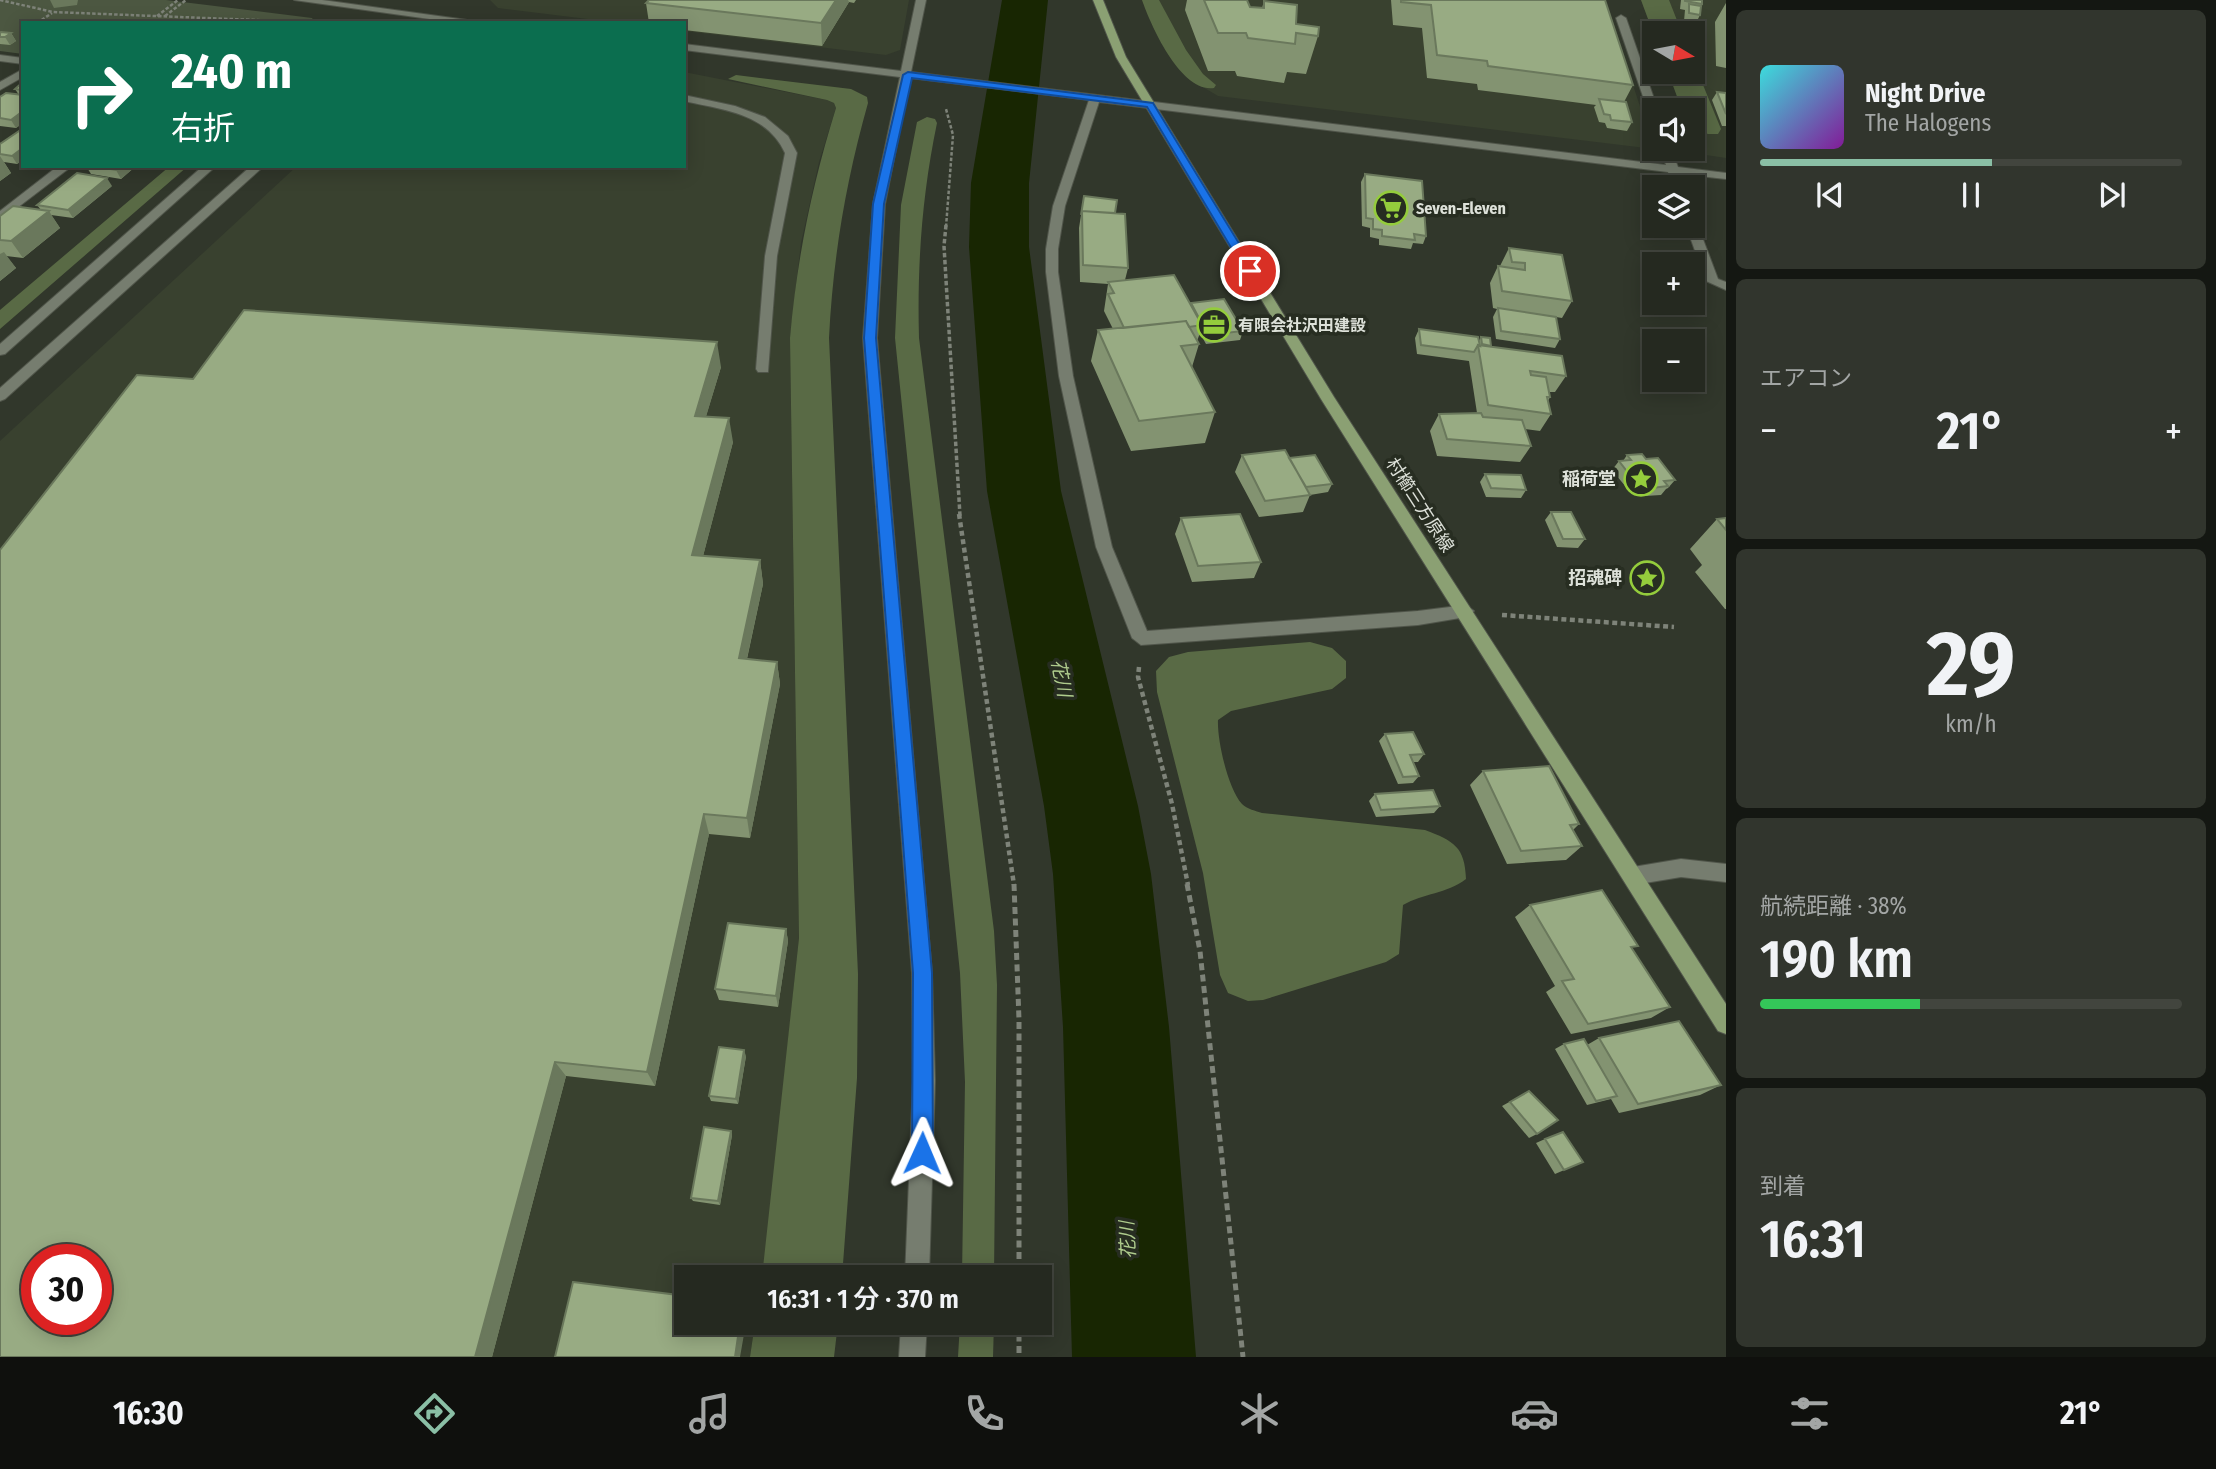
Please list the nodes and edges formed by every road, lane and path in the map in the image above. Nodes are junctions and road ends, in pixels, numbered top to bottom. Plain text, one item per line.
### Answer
1 (0, 0) edge
2 (178, 0) edge
3 (186, 0) edge
4 (299, 0) edge
5 (400, 0) edge
6 (921, 0) edge
7 (1098, 0) edge
8 (433, 8) dead end
9 (387, 11) junction
10 (53, 12) junction
11 (157, 16) junction
12 (164, 17) junction
13 (1621, 18) dead end
14 (421, 19) edge
15 (40, 21) edge
16 (264, 21) edge
17 (376, 21) edge
18 (452, 21) edge
19 (686, 47) edge
20 (0, 58) edge
21 (21, 61) edge
22 (21, 73) edge
23 (908, 75) junction
24 (0, 87) edge
25 (1095, 98) junction
26 (1648, 98) edge
27 (686, 99) edge
28 (1150, 105) junction
29 (945, 106) dead end
30 (1670, 161) edge
31 (63, 168) edge
32 (208, 168) edge
33 (256, 168) edge
34 (1673, 169) junction
35 (1675, 175) edge
36 (1726, 176) edge
37 (0, 217) edge
38 (1696, 238) edge
39 (1726, 286) edge
40 (0, 351) edge
41 (762, 369) dead end
42 (0, 396) edge
43 (1468, 615) junction
44 (1674, 627) dead end
45 (1141, 638) junction
46 (1726, 873) edge
47 (1633, 876) junction
48 (1726, 1023) edge
49 (917, 1265) edge
50 (1019, 1265) edge
51 (913, 1335) edge
52 (1019, 1335) edge
53 (912, 1357) edge
54 (1019, 1357) edge
55 (1243, 1357) edge

1 - 10 path
2 - 11 path
3 - 12 path
4 - 9 street
5 - 9 street
6 - 23 street
7 - 28 main road, 村櫛三方原線
8 - 14 street
9 - 14 street
9 - 17 street
10 - 11 path
10 - 15 path
11 - 12 path
12 - 16 path
13 - 26 street
14 - 18 street
19 - 23 street
20 - 21 street
22 - 24 street
23 - 25 street
23 - 49 street
25 - 28 street
25 - 45 street
27 - 41 street
28 - 34 street
28 - 43 main road, 村櫛三方原線
29 - 50 path
30 - 34 street
31 - 37 street
32 - 40 street
33 - 42 street
34 - 35 street
34 - 36 street
38 - 39 street
43 - 44 path
43 - 45 street
43 - 47 main road, 村櫛三方原線
45 - 55 path
46 - 47 street
47 - 48 main road, 村櫛三方原線
51 - 53 street
52 - 54 path

